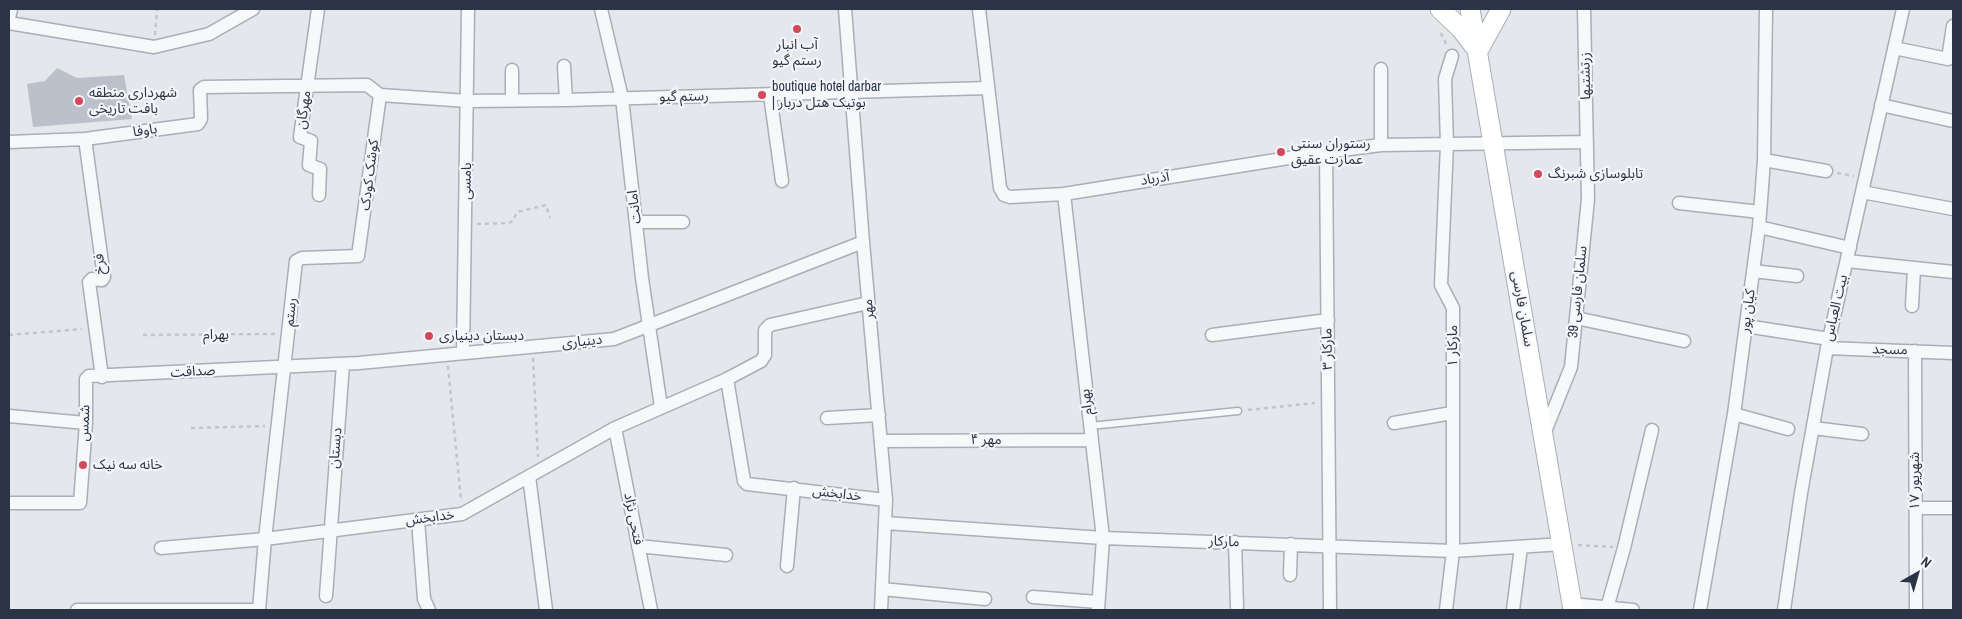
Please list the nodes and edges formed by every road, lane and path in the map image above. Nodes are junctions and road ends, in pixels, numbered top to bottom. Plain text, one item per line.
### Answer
1 (11, 9) edge
2 (157, 9) edge
3 (253, 9) edge
4 (318, 9) edge
5 (468, 9) edge
6 (601, 9) edge
7 (845, 9) edge
8 (979, 9) edge
9 (1440, 9) edge
10 (1470, 9) edge
11 (1501, 9) edge
12 (1584, 9) edge
13 (1766, 9) edge
14 (1903, 9) edge
15 (9, 18) edge
16 (9, 23) edge
17 (1953, 26) edge
18 (154, 47) junction
19 (1894, 48) junction
20 (1478, 52) junction
21 (1452, 56) dead end
22 (564, 66) dead end
23 (1381, 69) dead end
24 (512, 70) dead end
25 (308, 85) junction
26 (988, 88) junction
27 (852, 93) junction
28 (380, 95) junction
29 (770, 95) junction
30 (622, 98) junction
31 (566, 100) junction
32 (468, 101) junction
33 (512, 101) junction
34 (1881, 105) junction
35 (1953, 121) edge
36 (85, 139) junction
37 (9, 142) edge
38 (1587, 142) junction
39 (1494, 143) junction
40 (1447, 144) junction
41 (1381, 145) junction
42 (1326, 152) junction
43 (1764, 160) junction
44 (1826, 170) joint
45 (1865, 178) junction
46 (782, 181) dead end
47 (1862, 192) junction
48 (1064, 194) junction
49 (319, 195) dead end
50 (1678, 203) dead end
51 (1953, 209) edge
52 (1760, 212) junction
53 (550, 218) dead end
54 (637, 222) junction
55 (683, 222) dead end
56 (466, 224) junction
57 (1759, 227) junction
58 (863, 242) junction
59 (1850, 248) junction
60 (358, 256) joint
61 (1847, 261) junction
62 (1914, 268) junction
63 (1753, 271) junction
64 (1953, 272) edge
65 (1797, 276) dead end
66 (868, 303) junction
67 (1912, 306) dead end
68 (1576, 318) junction
69 (1328, 320) junction
70 (649, 326) junction
71 (1746, 326) junction
72 (96, 328) junction
73 (289, 334) junction
74 (9, 335) edge
75 (144, 335) dead end
76 (1212, 335) dead end
77 (1684, 341) dead end
78 (1828, 344) junction
79 (532, 346) junction
80 (1915, 351) junction
81 (463, 353) junction
82 (1953, 353) edge
83 (447, 355) junction
84 (344, 364) junction
85 (285, 367) junction
86 (102, 377) junction
87 (728, 378) junction
88 (1329, 402) junction
89 (661, 407) junction
90 (1238, 411) joint
91 (1452, 413) junction
92 (1734, 414) junction
93 (879, 415) junction
94 (9, 416) edge
95 (827, 418) dead end
96 (86, 423) junction
97 (1394, 423) dead end
98 (278, 426) junction
99 (1090, 426) junction
100 (191, 428) dead end
101 (614, 428) junction
102 (1813, 428) junction
103 (1788, 429) dead end
104 (1652, 430) dead end
105 (1862, 434) dead end
106 (1543, 436) junction
107 (1092, 440) junction
108 (881, 441) junction
109 (534, 473) junction
110 (794, 488) junction
111 (886, 500) junction
112 (9, 503) edge
113 (1916, 508) junction
114 (1953, 508) edge
115 (462, 514) junction
116 (418, 520) junction
117 (885, 523) junction
118 (329, 531) junction
119 (1103, 538) junction
120 (265, 540) junction
121 (1235, 542) junction
122 (1291, 544) junction
123 (1563, 544) junction
124 (1330, 545) junction
125 (638, 546) junction
126 (1521, 547) junction
127 (161, 548) dead end
128 (1624, 548) junction
129 (1453, 551) junction
130 (726, 556) dead end
131 (787, 566) dead end
132 (1290, 575) dead end
133 (882, 589) junction
134 (326, 596) dead end
135 (1033, 597) dead end
136 (985, 599) dead end
137 (1098, 606) edge
138 (1236, 607) dead end
139 (1572, 607) edge
140 (1607, 608) junction
141 (78, 610) edge
142 (259, 610) edge
143 (429, 610) edge
144 (546, 610) edge
145 (651, 610) edge
146 (881, 610) edge
147 (1330, 610) edge
148 (1446, 610) edge
149 (1513, 610) edge
150 (1633, 610) edge
151 (1700, 610) edge
152 (1784, 610) edge
153 (1916, 610) edge

1 - 15 street
2 - 18 path
3 - 18 street
4 - 25 street, مهرگان
5 - 32 street, بامسی
6 - 30 street, امانت
7 - 27 street, مهر
8 - 26 street, آذرباد
9 - 20 main road
10 - 20 main road, سلمان فارسی
11 - 20 main road
12 - 38 street, زرتشتیها
13 - 43 street, کیان پور
14 - 19 street, بیت العباس
16 - 18 street
17 - 19 street
19 - 34 street, بیت العباس
20 - 39 main road, سلمان فارسی
21 - 40 street, مارکار ۱
22 - 31 street
23 - 41 street
24 - 33 street
25 - 28 street
25 - 36 street, باوفا
25 - 49 street, مهرگان
26 - 27 street, رستم گیو
26 - 48 street, آذرباد
27 - 29 street, رستم گیو
27 - 58 street, مهر
28 - 32 street, رستم گیو
28 - 60 street, کوشک کودک
29 - 30 street, رستم گیو
29 - 46 street
30 - 31 street, رستم گیو
30 - 54 street, امانت
31 - 33 street, رستم گیو
32 - 33 street, رستم گیو
32 - 56 street, بامسی
34 - 35 street
34 - 45 street, بیت العباس
36 - 37 street, باوفا
36 - 72 street, فرخ
38 - 39 street, آذرباد
38 - 68 street, سلمان فارسی 39
39 - 40 street, آذرباد
39 - 106 main road, سلمان فارسی
40 - 41 street, آذرباد
40 - 91 street, مارکار ۱
41 - 42 street, آذرباد
42 - 48 street, آذرباد
42 - 69 street, مارکار ۳
43 - 44 street
43 - 52 street, کیان پور
44 - 45 path
45 - 47 street, بیت العباس
47 - 51 street
47 - 59 street, بیت العباس
48 - 99 street, بهرام
50 - 52 street
52 - 57 street, کیان پور
53 - 56 path
54 - 55 street
54 - 70 street, امانت
56 - 81 street, بامسی
57 - 59 street
57 - 63 street, کیان پور
58 - 66 street, مهر
58 - 70 street, دینیاری
59 - 61 street, بیت العباس
60 - 73 street, رستم
61 - 62 street
61 - 78 street, بیت العباس
62 - 64 street
62 - 67 street
63 - 65 street
63 - 71 street, کیان پور
66 - 87 street, خدابخش
66 - 93 street, مهر
68 - 77 street
68 - 106 street, سلمان فارسی 39
69 - 76 street
69 - 88 street, مارکار ۳
70 - 79 street, دینیاری
70 - 89 street, امانت
71 - 78 street, مسجد
71 - 92 street, کیان پور
72 - 74 path
72 - 86 street, فرخ
73 - 75 path, بهرام
73 - 85 street, رستم
78 - 80 street, مسجد
78 - 102 street, بیت العباس
79 - 81 street, دینیاری
79 - 109 path
80 - 82 street, مسجد
80 - 113 street, ۱۷ شهریور
81 - 83 street, دینیاری
83 - 84 street, دینیاری
83 - 115 path
84 - 85 street, دینیاری
84 - 118 street, دبستان
85 - 86 street, صداقت
85 - 98 street, رستم
86 - 96 street, شمس
87 - 89 street, خدابخش
87 - 110 street, خدابخش
88 - 90 path
88 - 124 street, مارکار ۳
89 - 101 street, خدابخش
90 - 99 lane
91 - 97 street
91 - 129 street, مارکار ۱
92 - 103 street
92 - 151 street, کیان پور
93 - 95 street
93 - 108 street, مهر
94 - 96 street
96 - 112 street, شمس
98 - 100 path
98 - 120 street, رستم
99 - 107 street, بهرام
101 - 109 street, خدابخش
101 - 125 street, فتحی نژاد
102 - 105 street
102 - 152 street, بیت العباس
104 - 128 street
106 - 123 main road, سلمان فارسی
107 - 108 street, مهر ۴
107 - 119 street, بهرام
108 - 111 street, مهر
109 - 115 street, خدابخش
109 - 144 street
110 - 111 street, خدابخش
110 - 131 street
111 - 117 street, مهر
113 - 114 street
113 - 153 street, ۱۷ شهریور
115 - 116 street, خدابخش
116 - 118 street, خدابخش
116 - 143 street
117 - 119 street, مارکار
117 - 133 street, مهر
118 - 120 street, خدابخش
118 - 134 street, دبستان
119 - 121 street, مارکار
119 - 137 street, بهرام
120 - 127 street, خدابخش
120 - 142 street, رستم
121 - 122 street, مارکار
121 - 138 street
122 - 124 street, مارکار
122 - 132 street
123 - 126 street, مارکار
123 - 128 path
123 - 139 main road, سلمان فارسی
124 - 129 street, مارکار
124 - 147 street, مارکار ۳
125 - 130 street
125 - 145 street, فتحی نژاد
126 - 129 street, مارکار
126 - 149 street
128 - 140 street
129 - 148 street, مارکار ۱
133 - 136 street
133 - 146 street, مهر
135 - 137 street
139 - 140 street
140 - 150 street
141 - 142 street

